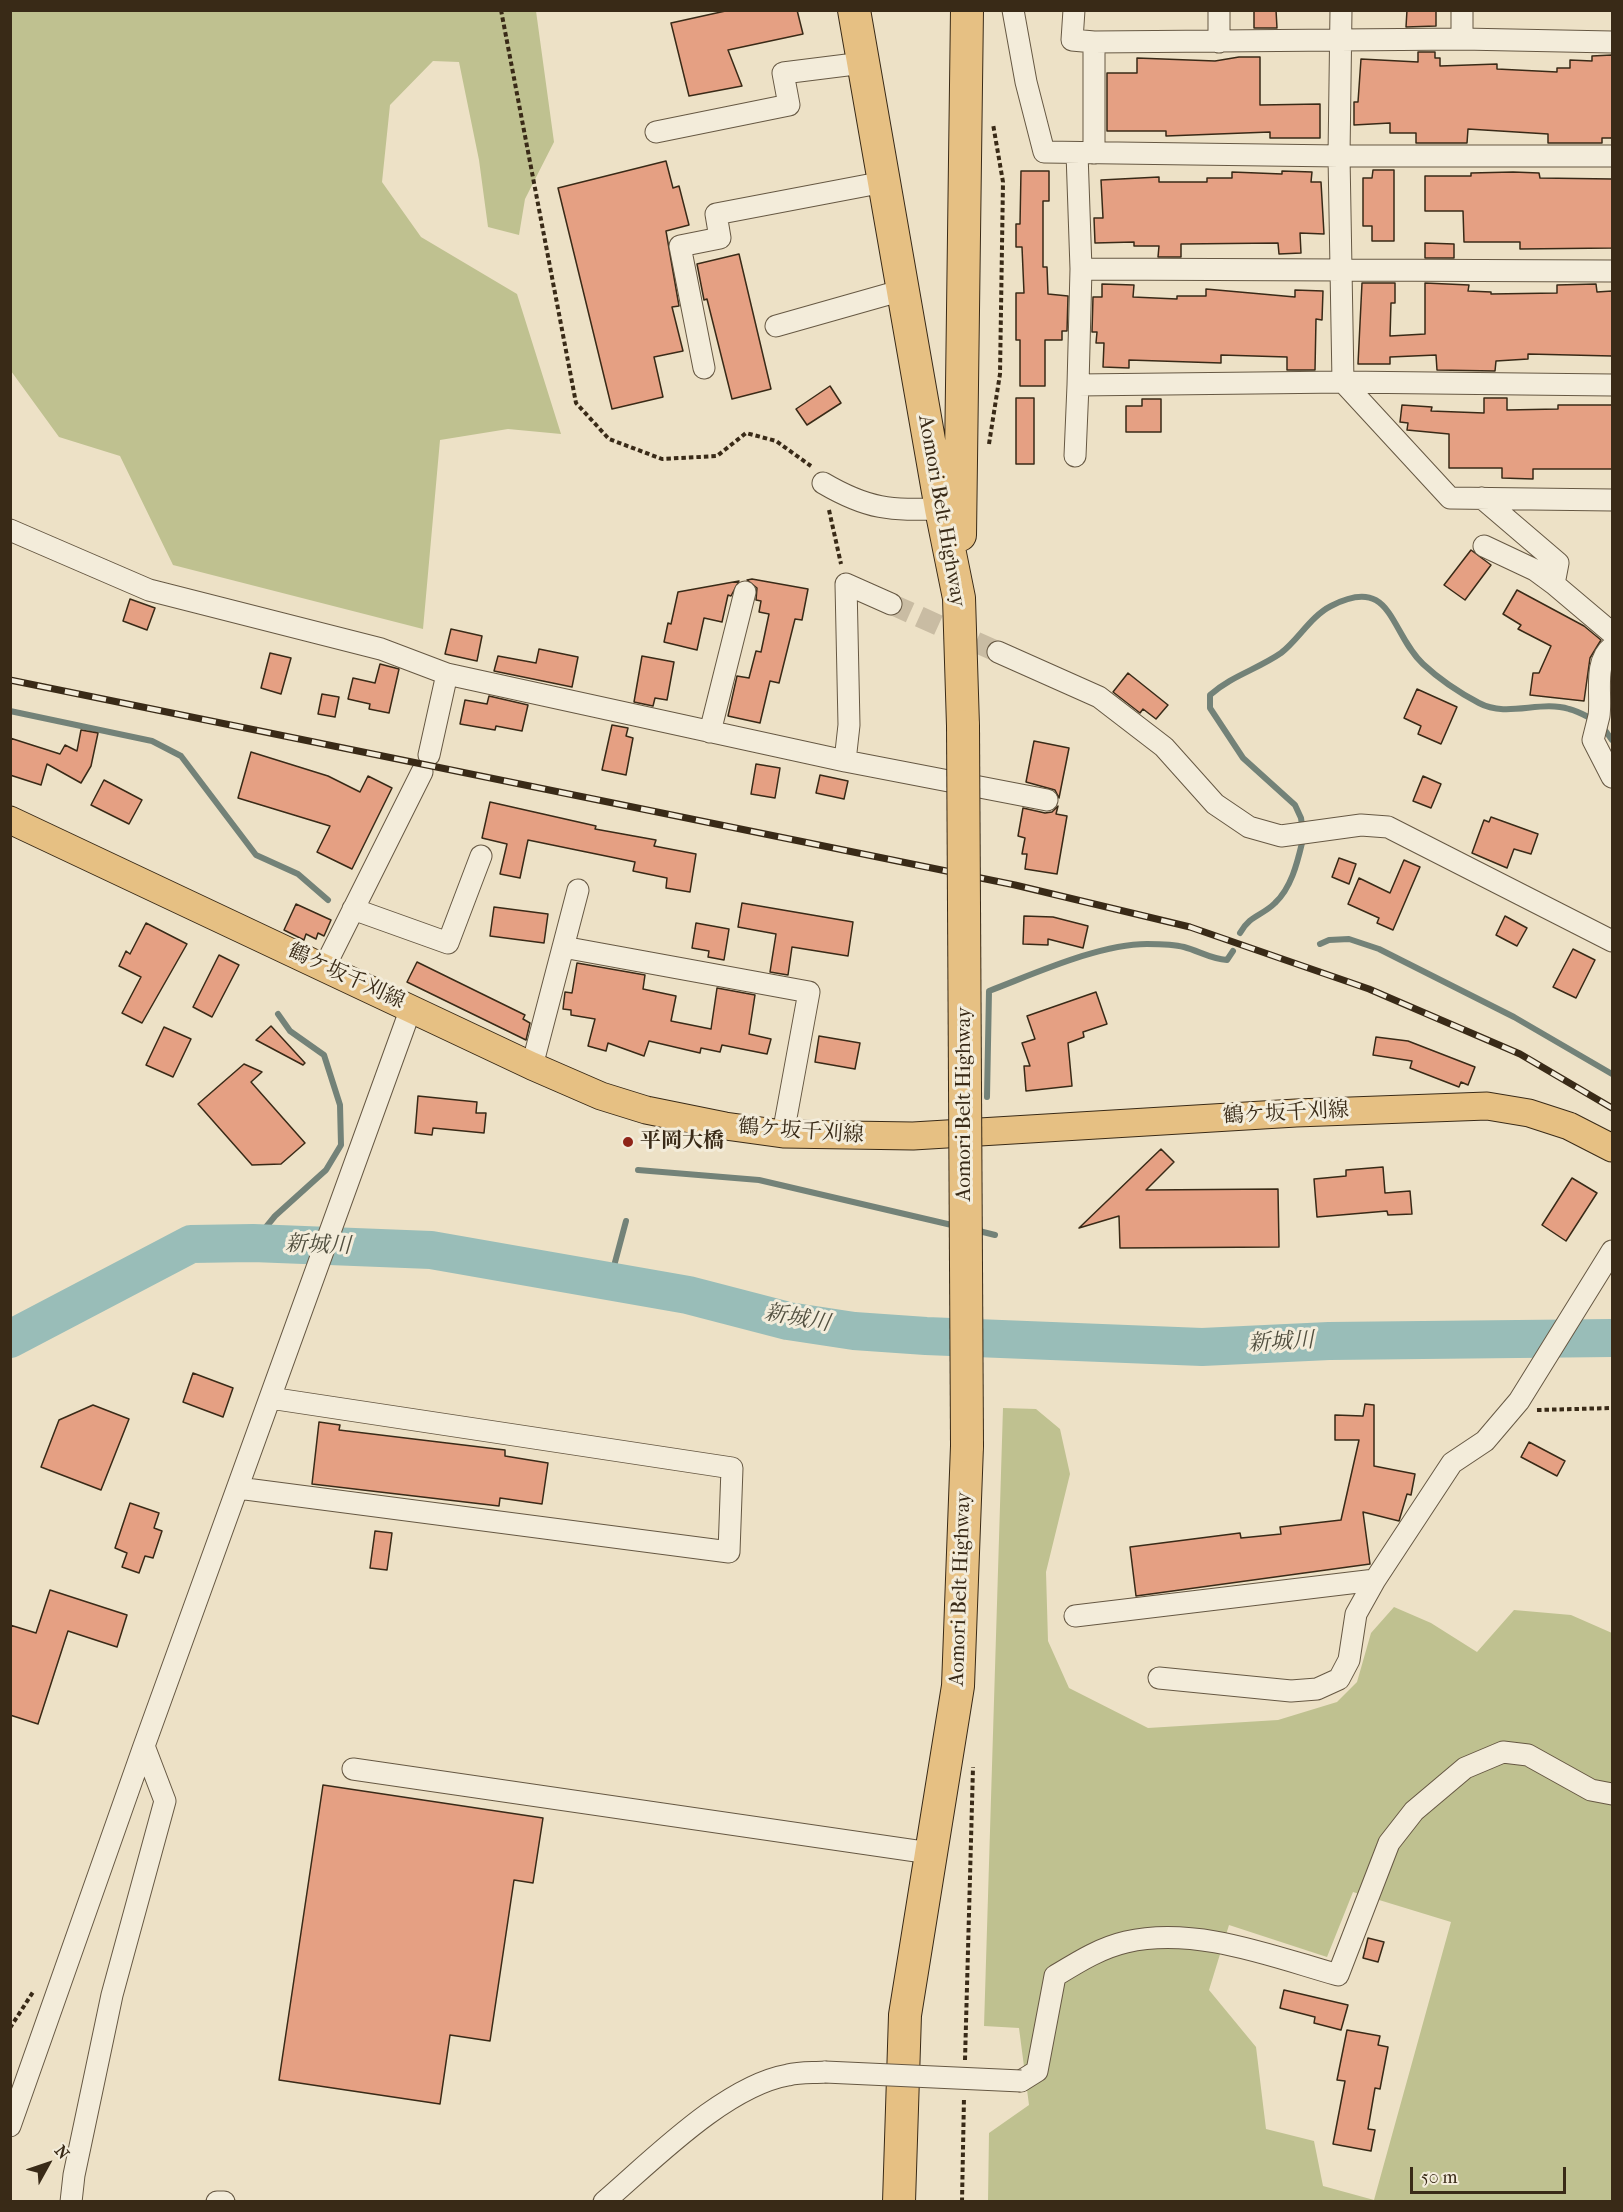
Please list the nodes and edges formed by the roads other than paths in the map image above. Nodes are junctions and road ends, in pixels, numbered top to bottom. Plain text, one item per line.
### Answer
1 (854, 10) edge
2 (967, 10) edge
3 (1013, 10) edge
4 (1074, 10) edge
5 (1219, 10) edge
6 (1341, 10) edge
7 (1462, 10) edge
8 (1462, 39) junction
9 (1341, 41) junction
10 (1094, 42) junction
11 (1219, 42) junction
12 (1612, 42) edge
13 (863, 63) junction
14 (656, 132) dead end
15 (1086, 153) junction
16 (1339, 156) junction
17 (1612, 156) edge
18 (884, 182) junction
19 (1081, 269) junction
20 (1339, 270) junction
21 (1612, 271) edge
22 (903, 290) junction
23 (776, 326) dead end
24 (704, 368) dead end
25 (1343, 382) junction
26 (1078, 385) junction
27 (1612, 385) edge
28 (1075, 456) dead end
29 (824, 483) road end
30 (1482, 498) junction
31 (1612, 500) edge
32 (941, 509) junction
33 (10, 530) edge
34 (1484, 546) dead end
35 (1554, 584) junction
36 (745, 592) dead end
37 (959, 598) junction
38 (891, 604) tunnel mouth
39 (1612, 633) edge
40 (1612, 647) edge
41 (998, 652) tunnel mouth
42 (447, 674) junction
43 (710, 732) junction
44 (845, 761) junction
45 (1612, 777) edge
46 (1047, 800) dead end
47 (10, 820) edge
48 (481, 856) dead end
49 (578, 890) dead end
50 (353, 909) junction
51 (1612, 941) edge
52 (563, 947) junction
53 (324, 968) junction
54 (411, 1008) junction
55 (532, 1066) junction
56 (783, 1134) junction
57 (1612, 1149) edge
58 (1612, 1251) edge
59 (270, 1398) junction
60 (238, 1488) junction
61 (1375, 1580) junction
62 (1075, 1616) dead end
63 (1159, 1678) dead end
64 (144, 1746) junction
65 (353, 1769) dead end
66 (1612, 1794) edge
67 (930, 1853) junction
68 (10, 2126) edge
69 (71, 2202) edge
70 (217, 2202) edge
71 (224, 2202) edge
72 (604, 2202) edge
73 (899, 2202) edge

1 - 13 highway, Aomori Belt Highway
2 - 37 highway
3 - 15 street
4 - 10 street
5 - 11 street
6 - 9 street
7 - 8 street
8 - 9 street
8 - 12 street
9 - 11 street
9 - 16 street
10 - 11 street
10 - 15 street
13 - 14 street
13 - 18 highway, Aomori Belt Highway
15 - 16 street
15 - 19 street
16 - 17 street
16 - 20 street
18 - 22 highway, Aomori Belt Highway
18 - 24 street
19 - 20 street
19 - 26 street
20 - 21 street
20 - 25 street
22 - 23 street
22 - 32 highway, Aomori Belt Highway
25 - 26 street
25 - 27 street
25 - 30 street
26 - 28 street
29 - 32 street
30 - 31 street
30 - 35 street
32 - 37 highway, Aomori Belt Highway
33 - 42 street
34 - 35 street
35 - 39 street
36 - 43 street
37 - 67 highway, Aomori Belt Highway, bridge
38 - 44 street
40 - 45 street
41 - 51 street
42 - 43 street
42 - 50 street
43 - 44 street
44 - 46 street
47 - 53 main road, 鶴ケ坂千刈線
48 - 50 street
49 - 52 street
50 - 53 street
52 - 55 street
52 - 56 street
53 - 54 main road, 鶴ケ坂千刈線
54 - 55 main road, 鶴ケ坂千刈線
54 - 59 street
55 - 56 main road, 鶴ケ坂千刈線
56 - 57 main road, 鶴ケ坂千刈線
58 - 61 street
59 - 60 street
59 - 60 street
60 - 64 street
61 - 62 street
61 - 63 street
64 - 68 street
64 - 69 street
65 - 67 street
66 - 72 street, bridge
67 - 73 highway, Aomori Belt Highway
70 - 71 street

